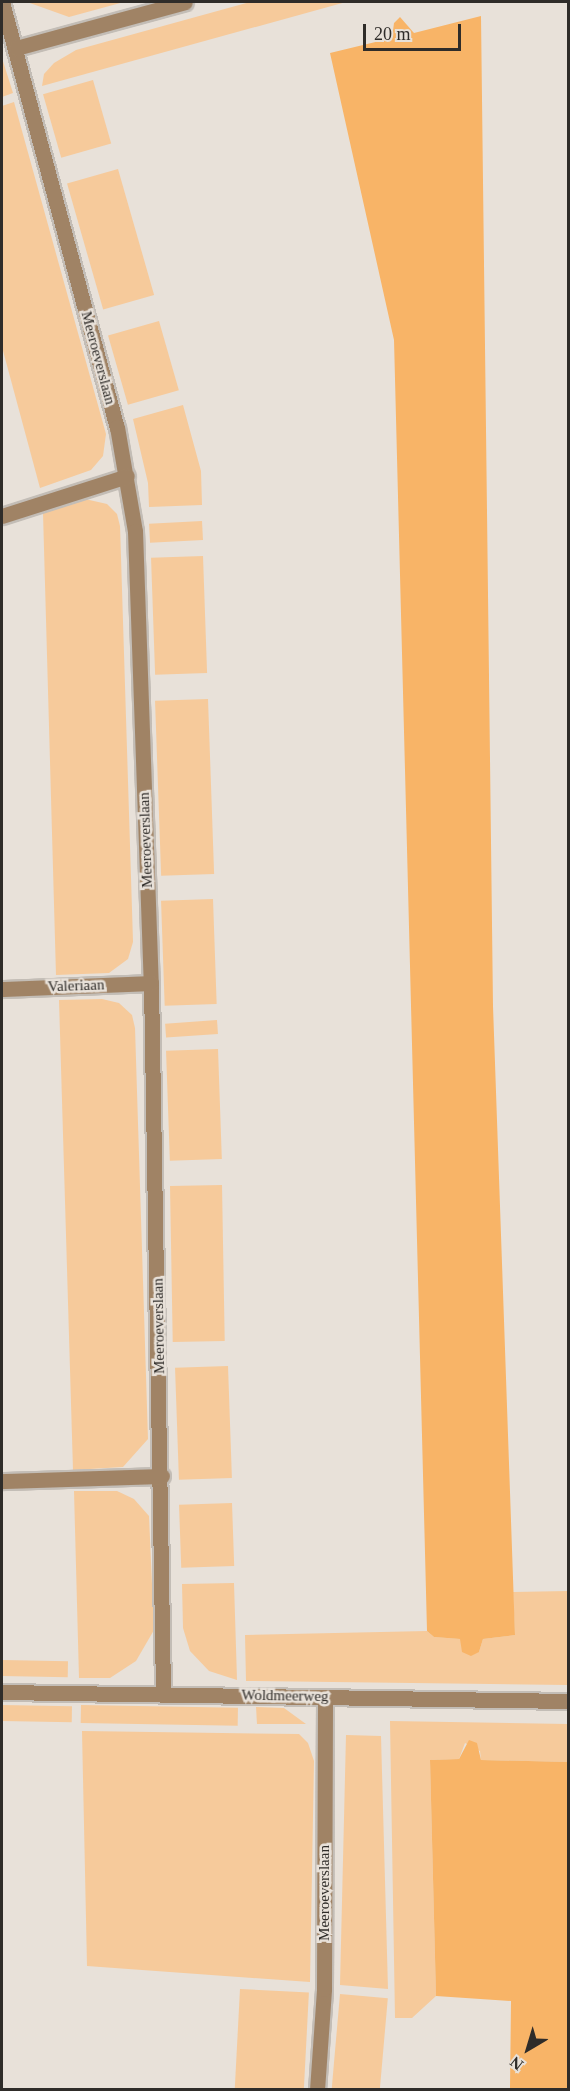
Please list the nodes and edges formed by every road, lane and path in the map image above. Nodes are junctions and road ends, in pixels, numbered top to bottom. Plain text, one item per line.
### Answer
1 (2, 2) edge
2 (185, 2) edge
3 (16, 48) junction
4 (127, 476) junction
5 (2, 516) edge
6 (151, 983) junction
7 (2, 989) edge
8 (162, 1476) junction
9 (2, 1481) edge
10 (2, 1692) edge
11 (163, 1695) junction
12 (325, 1697) junction
13 (568, 1701) edge
14 (317, 2090) edge

1 - 3 street, Meeroeverslaan
2 - 3 street
3 - 4 street, Meeroeverslaan
4 - 5 street
4 - 6 street, Meeroeverslaan
6 - 7 street, Valeriaan
6 - 8 street, Meeroeverslaan
8 - 9 street
8 - 11 street, Meeroeverslaan
10 - 11 street, Woldmeerweg
11 - 12 street, Woldmeerweg
12 - 13 street, Woldmeerweg
12 - 14 street, Meeroeverslaan

